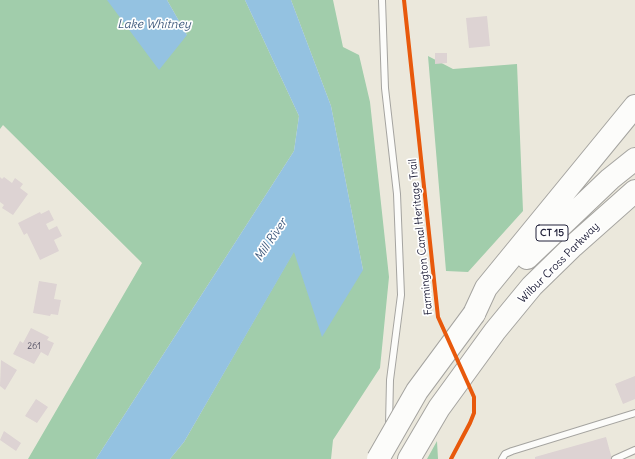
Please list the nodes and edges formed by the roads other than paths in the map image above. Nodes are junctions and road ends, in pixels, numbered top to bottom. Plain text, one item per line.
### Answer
1 (382, 0) edge
2 (635, 106) edge
3 (635, 159) edge
4 (635, 191) edge
5 (474, 314) junction
6 (635, 413) edge
7 (635, 450) edge
8 (384, 455) edge
9 (409, 459) edge
10 (502, 459) edge
11 (615, 459) edge

1 - 8 lane
2 - 5 highway
3 - 5 highway, CT 15
4 - 9 highway, Wilbur Cross Parkway / CT 15
5 - 8 highway, CT 15, bridge
6 - 10 lane
7 - 11 lane

